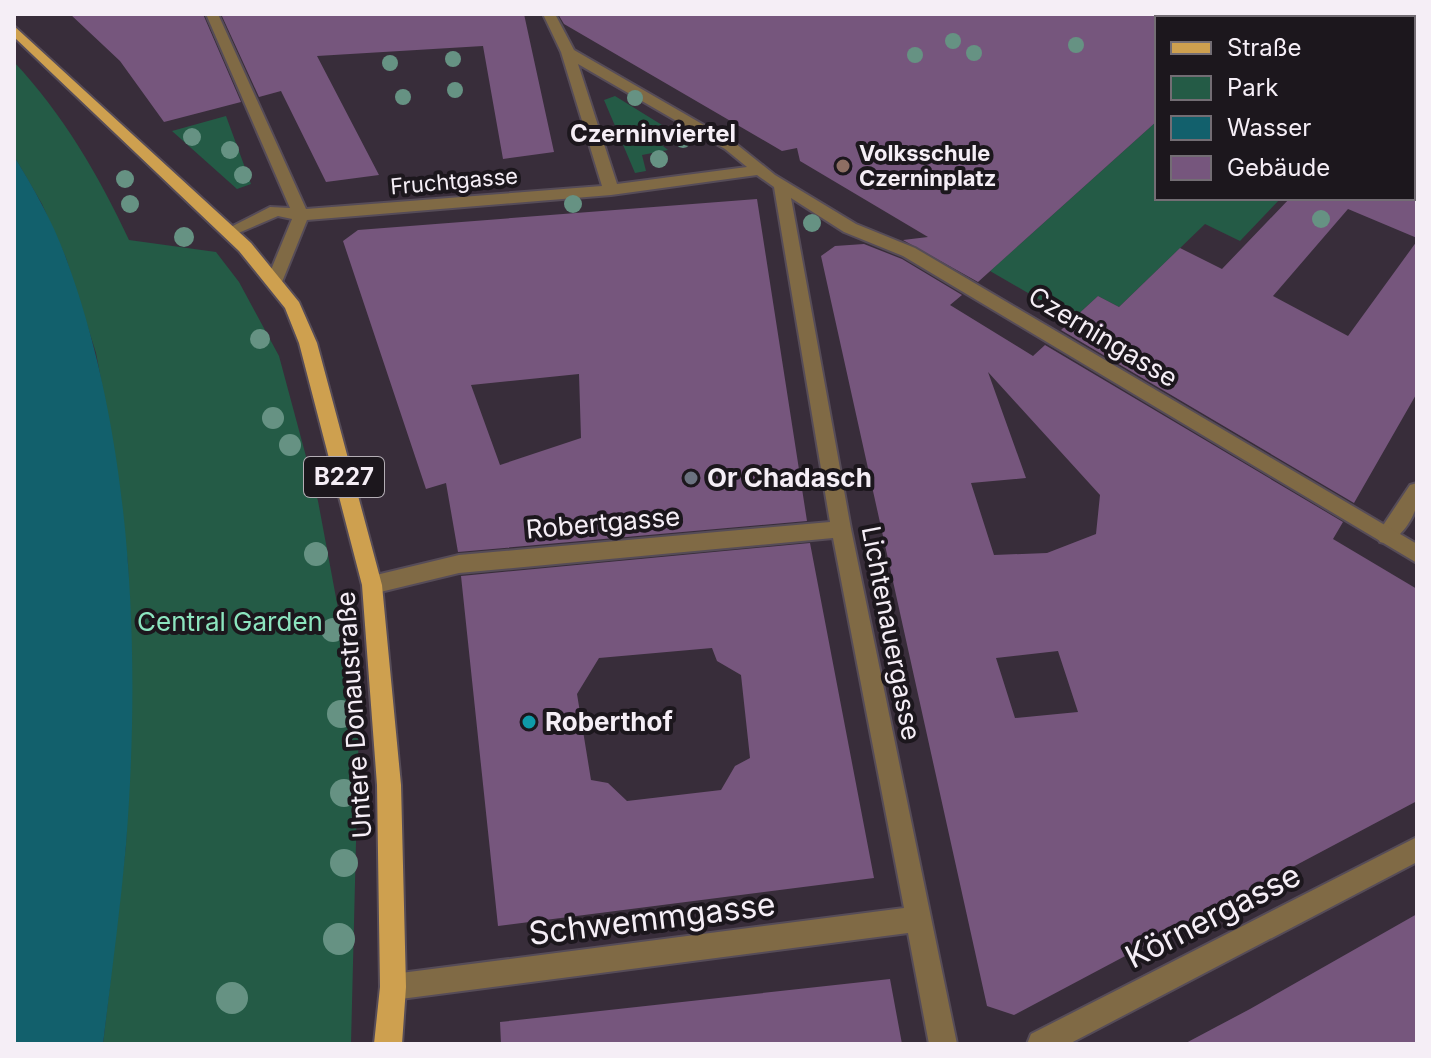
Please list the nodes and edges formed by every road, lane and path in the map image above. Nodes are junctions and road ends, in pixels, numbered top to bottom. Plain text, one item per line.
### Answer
1 (212, 14) edge
2 (549, 14) edge
3 (14, 30) edge
4 (568, 52) junction
5 (761, 170) junction
6 (781, 186) junction
7 (611, 190) junction
8 (301, 215) junction
9 (229, 232) junction
10 (274, 282) junction
11 (1417, 491) edge
12 (841, 529) junction
13 (1387, 536) junction
14 (1417, 554) edge
15 (372, 585) junction
16 (1417, 849) edge
17 (920, 919) junction
18 (393, 987) junction
19 (388, 1044) edge
20 (943, 1044) edge
21 (1041, 1044) edge

1 - 8 street
2 - 4 street
3 - 9 main road, Untere Donaustraße / B227
4 - 5 street, Czerningasse
4 - 7 street
5 - 6 street, Czerningasse
5 - 7 street, Fruchtgasse
6 - 12 street, Lichtenauergasse
6 - 13 street, Czerningasse
7 - 8 street, Fruchtgasse
8 - 9 street, Fruchtgasse
8 - 10 street
9 - 10 main road, Untere Donaustraße / B227
10 - 15 main road, Untere Donaustraße / B227
11 - 13 street
12 - 15 street, Robertgasse
12 - 17 street, Lichtenauergasse
13 - 14 street, Czerningasse
15 - 18 main road, Untere Donaustraße / B227
16 - 21 street, Körnergasse
17 - 18 street, Schwemmgasse
17 - 20 street, Lichtenauergasse
18 - 19 main road, Untere Donaustraße / B227

